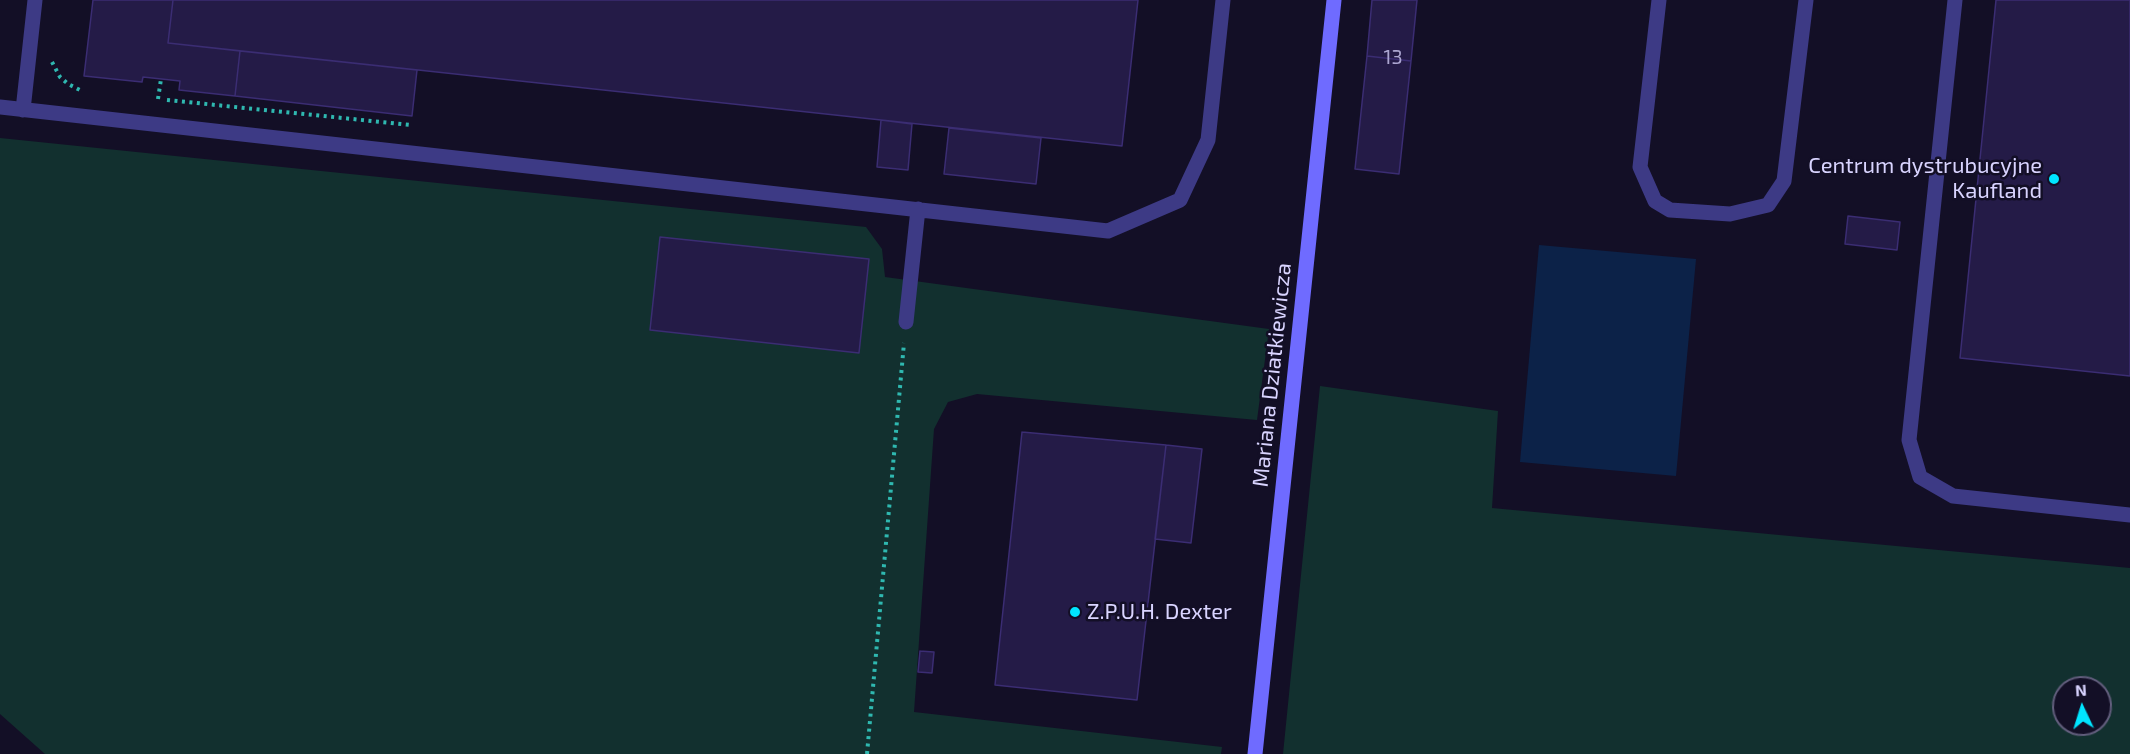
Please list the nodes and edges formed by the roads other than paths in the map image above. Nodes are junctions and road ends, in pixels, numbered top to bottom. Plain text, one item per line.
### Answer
1 (35, 0) edge
2 (1223, 0) edge
3 (1334, 0) edge
4 (1659, 0) edge
5 (1806, 0) edge
6 (1955, 0) edge
7 (0, 107) edge
8 (23, 110) junction
9 (918, 209) junction
10 (906, 322) road end
11 (2130, 515) edge
12 (1255, 754) edge

1 - 8 lane
2 - 9 lane
3 - 12 street, Mariana Dziatkiewicza
4 - 5 lane
6 - 11 lane
7 - 8 lane
8 - 9 lane
9 - 10 lane

